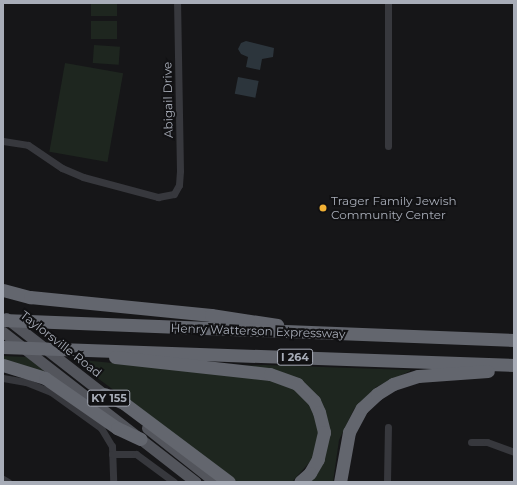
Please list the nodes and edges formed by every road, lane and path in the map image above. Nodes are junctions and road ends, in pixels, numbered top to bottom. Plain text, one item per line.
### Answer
1 (177, 3) edge
2 (388, 3) edge
3 (3, 141) edge
4 (388, 146) dead end
5 (3, 290) edge
6 (3, 316) edge
7 (3, 320) edge
8 (3, 332) edge
9 (339, 335) junction
10 (514, 340) edge
11 (3, 347) edge
12 (71, 349) junction
13 (3, 365) edge
14 (514, 365) edge
15 (514, 369) edge
16 (3, 378) edge
17 (104, 394) junction
18 (388, 427) dead end
19 (141, 440) junction
20 (471, 442) dead end
21 (514, 452) edge
22 (112, 454) junction
23 (3, 479) edge
24 (8, 482) edge
25 (113, 482) edge
26 (174, 482) edge
27 (196, 482) edge
28 (215, 482) edge
29 (229, 482) edge
30 (300, 482) edge
31 (340, 482) edge
32 (387, 482) edge

1 - 3 street, Abigail Drive
2 - 4 street
5 - 9 highway
6 - 17 main road, Taylorsville Road / KY 155
7 - 9 highway, Henry Watterson Expressway / I 264
8 - 19 main road, KY 155
9 - 10 highway, Henry Watterson Expressway / I 264
11 - 12 highway, Henry Watterson Expressway / I 264
12 - 14 highway, Henry Watterson Expressway / I 264
12 - 30 highway
13 - 19 highway
15 - 31 highway
16 - 22 street
17 - 28 main road, Taylorsville Road / KY 155
17 - 29 highway
18 - 32 street
19 - 27 main road, KY 155
20 - 21 street
22 - 25 street
22 - 26 street
23 - 24 street

